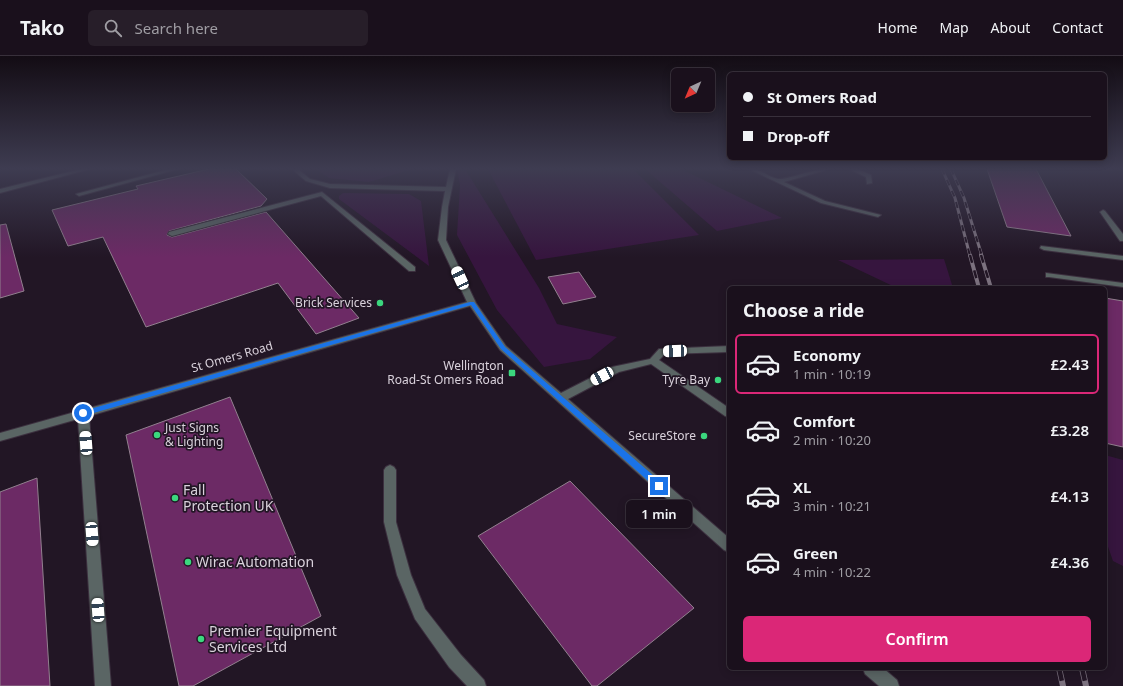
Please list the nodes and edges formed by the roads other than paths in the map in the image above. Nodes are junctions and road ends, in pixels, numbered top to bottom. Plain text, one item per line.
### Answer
1 (306, 198) edge
2 (327, 198) edge
3 (447, 198) edge
4 (815, 198) edge
5 (1103, 212) dead end
6 (878, 215) dead end
7 (172, 234) dead end
8 (1123, 239) edge
9 (1044, 248) dead end
10 (1123, 258) edge
11 (412, 269) dead end
12 (1049, 275) dead end
13 (1123, 285) edge
14 (472, 303) junction
15 (727, 349) edge
16 (654, 361) junction
17 (561, 398) junction
18 (727, 412) edge
19 (83, 413) junction
20 (0, 437) edge
21 (390, 470) dead end
22 (727, 544) edge
23 (873, 670) edge
24 (104, 686) edge
25 (478, 686) edge
26 (891, 686) edge

1 - 7 street
2 - 11 street
3 - 14 street
4 - 6 street
5 - 8 street
9 - 10 street
12 - 13 street
14 - 17 street
14 - 19 street, St Omers Road
15 - 16 street
16 - 17 street
16 - 18 street
17 - 22 street
19 - 20 street, St Omers Road
19 - 24 street
21 - 25 street
23 - 26 street

